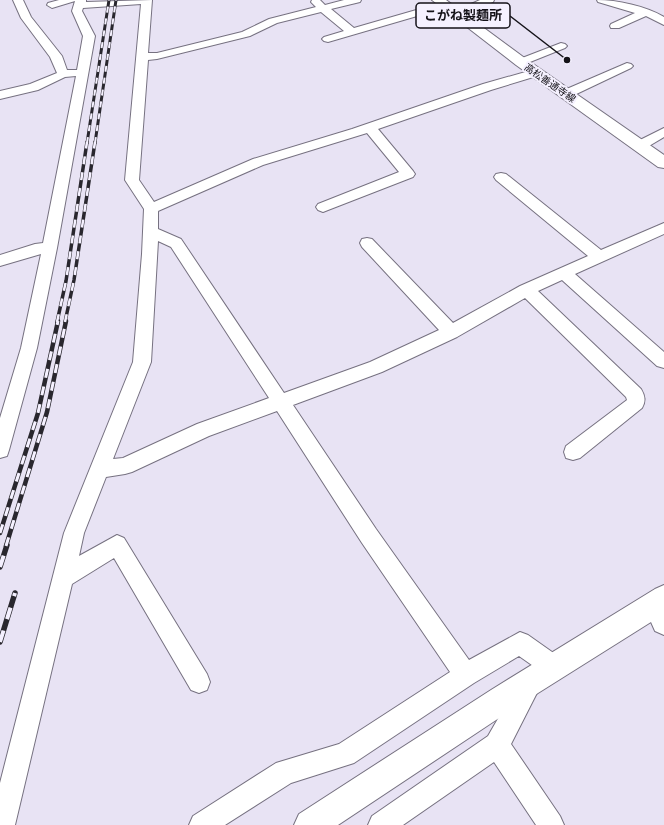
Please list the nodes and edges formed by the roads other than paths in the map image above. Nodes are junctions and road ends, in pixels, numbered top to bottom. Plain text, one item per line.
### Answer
1 (18, 0) edge
2 (314, 0) edge
3 (356, 0) edge
4 (489, 0) edge
5 (602, 0) edge
6 (77, 2) edge
7 (441, 2) edge
8 (52, 5) dead end
9 (322, 8) junction
10 (664, 11) edge
11 (457, 14) junction
12 (648, 14) junction
13 (664, 22) edge
14 (615, 26) dead end
15 (352, 32) junction
16 (328, 39) dead end
17 (561, 46) dead end
18 (143, 58) junction
19 (521, 62) junction
20 (627, 66) dead end
21 (82, 72) junction
22 (536, 73) junction
23 (63, 74) junction
24 (566, 94) junction
25 (0, 96) edge
26 (369, 127) junction
27 (664, 132) edge
28 (639, 146) junction
29 (664, 163) edge
30 (501, 177) dead end
31 (323, 207) dead end
32 (151, 209) junction
33 (664, 228) edge
34 (150, 231) junction
35 (367, 243) dead end
36 (50, 248) junction
37 (598, 257) junction
38 (0, 261) edge
39 (564, 273) junction
40 (526, 290) junction
41 (451, 332) junction
42 (663, 361) dead end
43 (281, 402) junction
44 (0, 450) edge
45 (573, 452) dead end
46 (99, 469) junction
47 (62, 578) junction
48 (662, 608) edge
49 (543, 674) junction
50 (466, 675) junction
51 (199, 682) dead end
52 (497, 745) junction
53 (2, 825) edge
54 (202, 825) edge
55 (310, 825) edge
56 (381, 825) edge
57 (551, 825) edge

1 - 23 street
2 - 9 street
3 - 9 street
4 - 11 street
5 - 12 street
6 - 8 street
6 - 18 street
6 - 21 street
7 - 11 main road, 高松善通寺線
7 - 15 street
9 - 15 street
9 - 18 street
10 - 12 street
11 - 19 main road, 高松善通寺線
12 - 13 street
12 - 14 street
15 - 16 street
17 - 19 street
18 - 32 street
19 - 22 main road, 高松善通寺線
20 - 24 street
21 - 23 street
21 - 36 street
22 - 24 main road, 高松善通寺線
22 - 26 street
23 - 25 street
24 - 28 main road, 高松善通寺線
26 - 31 street
26 - 32 street
27 - 28 street
28 - 29 main road, 高松善通寺線
30 - 37 street
32 - 34 street
33 - 37 street
34 - 43 street
34 - 46 street
35 - 41 street
36 - 38 street
36 - 44 street
37 - 39 street
39 - 40 street
39 - 42 street
40 - 41 street
40 - 45 street
41 - 43 street
43 - 46 street
43 - 50 street
46 - 47 street
47 - 51 street
47 - 53 street
48 - 49 main road
49 - 50 street
49 - 52 street
49 - 55 main road
50 - 54 street
52 - 56 street
52 - 57 street

